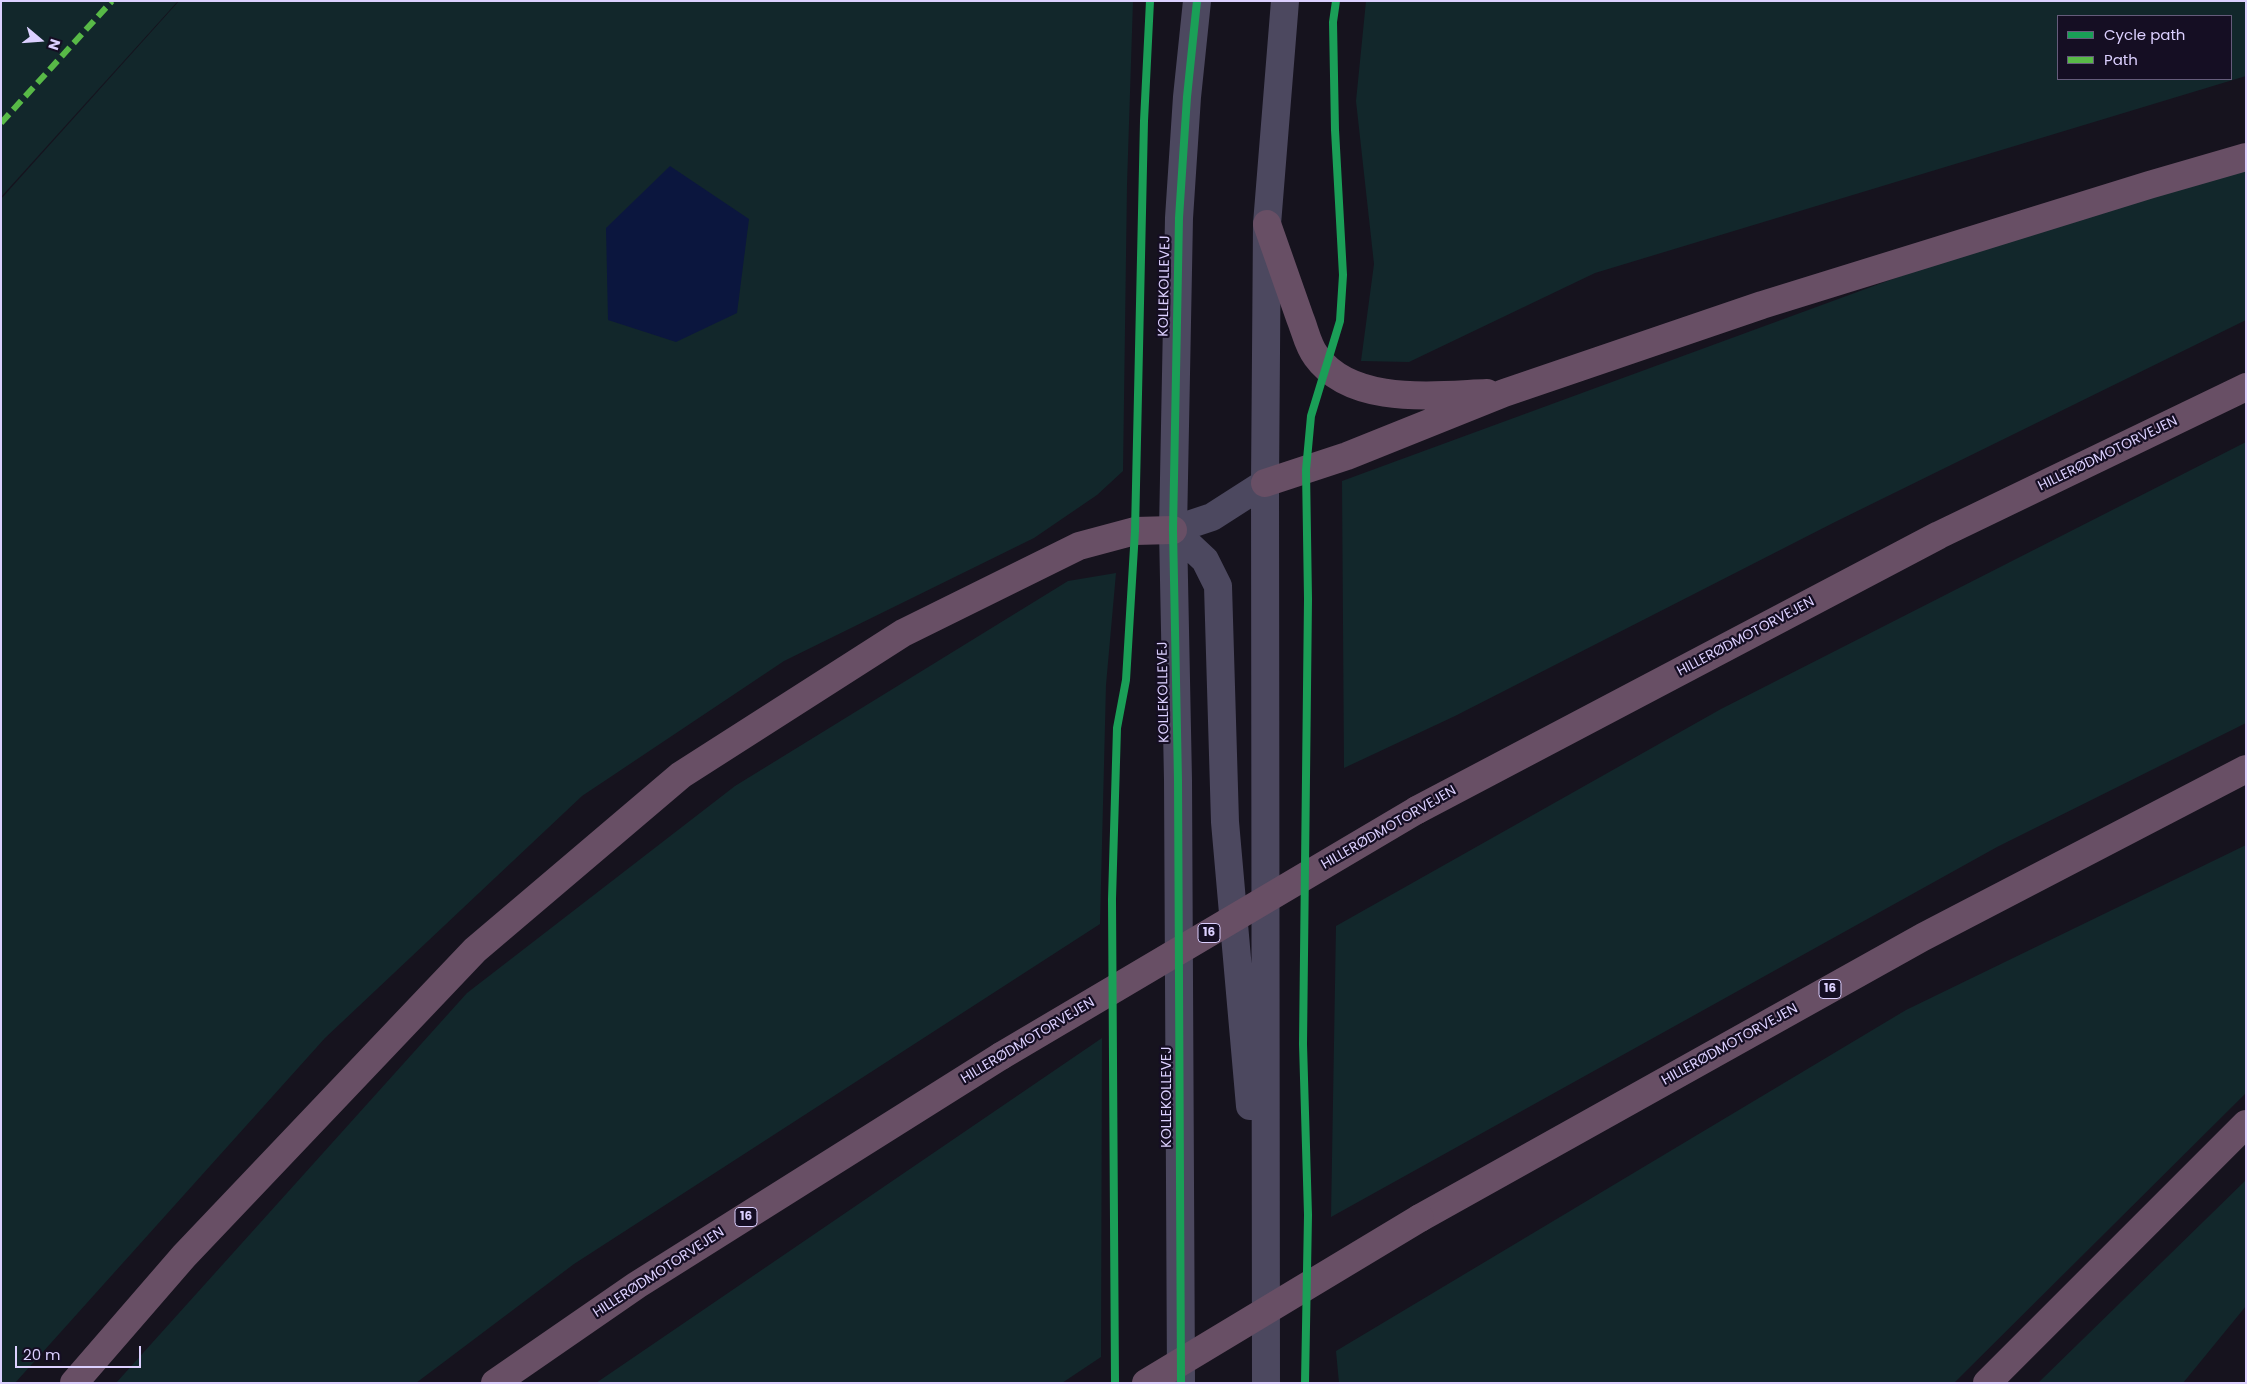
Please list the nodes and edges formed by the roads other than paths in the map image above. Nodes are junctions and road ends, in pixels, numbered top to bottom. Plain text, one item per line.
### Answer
1 (1197, 1) edge
2 (1285, 1) edge
3 (2246, 157) edge
4 (1267, 224) junction
5 (2246, 387) edge
6 (1504, 393) junction
7 (1265, 483) junction
8 (1173, 530) junction
9 (2246, 769) edge
10 (2246, 1124) edge
11 (1266, 1272) junction
12 (74, 1383) edge
13 (494, 1383) edge
14 (1146, 1383) edge
15 (1181, 1383) edge
16 (1266, 1383) edge
17 (1987, 1383) edge

1 - 8 street, KOLLEKOLLEVEJ
2 - 4 street
3 - 6 highway
4 - 6 highway
4 - 7 street
5 - 13 highway, HILLERØDMOTORVEJEN / 16, bridge
6 - 7 highway
7 - 8 street
7 - 11 street
8 - 11 street
8 - 12 highway
8 - 15 street, KOLLEKOLLEVEJ
9 - 14 highway, HILLERØDMOTORVEJEN / 16, bridge
10 - 17 highway
11 - 16 street

